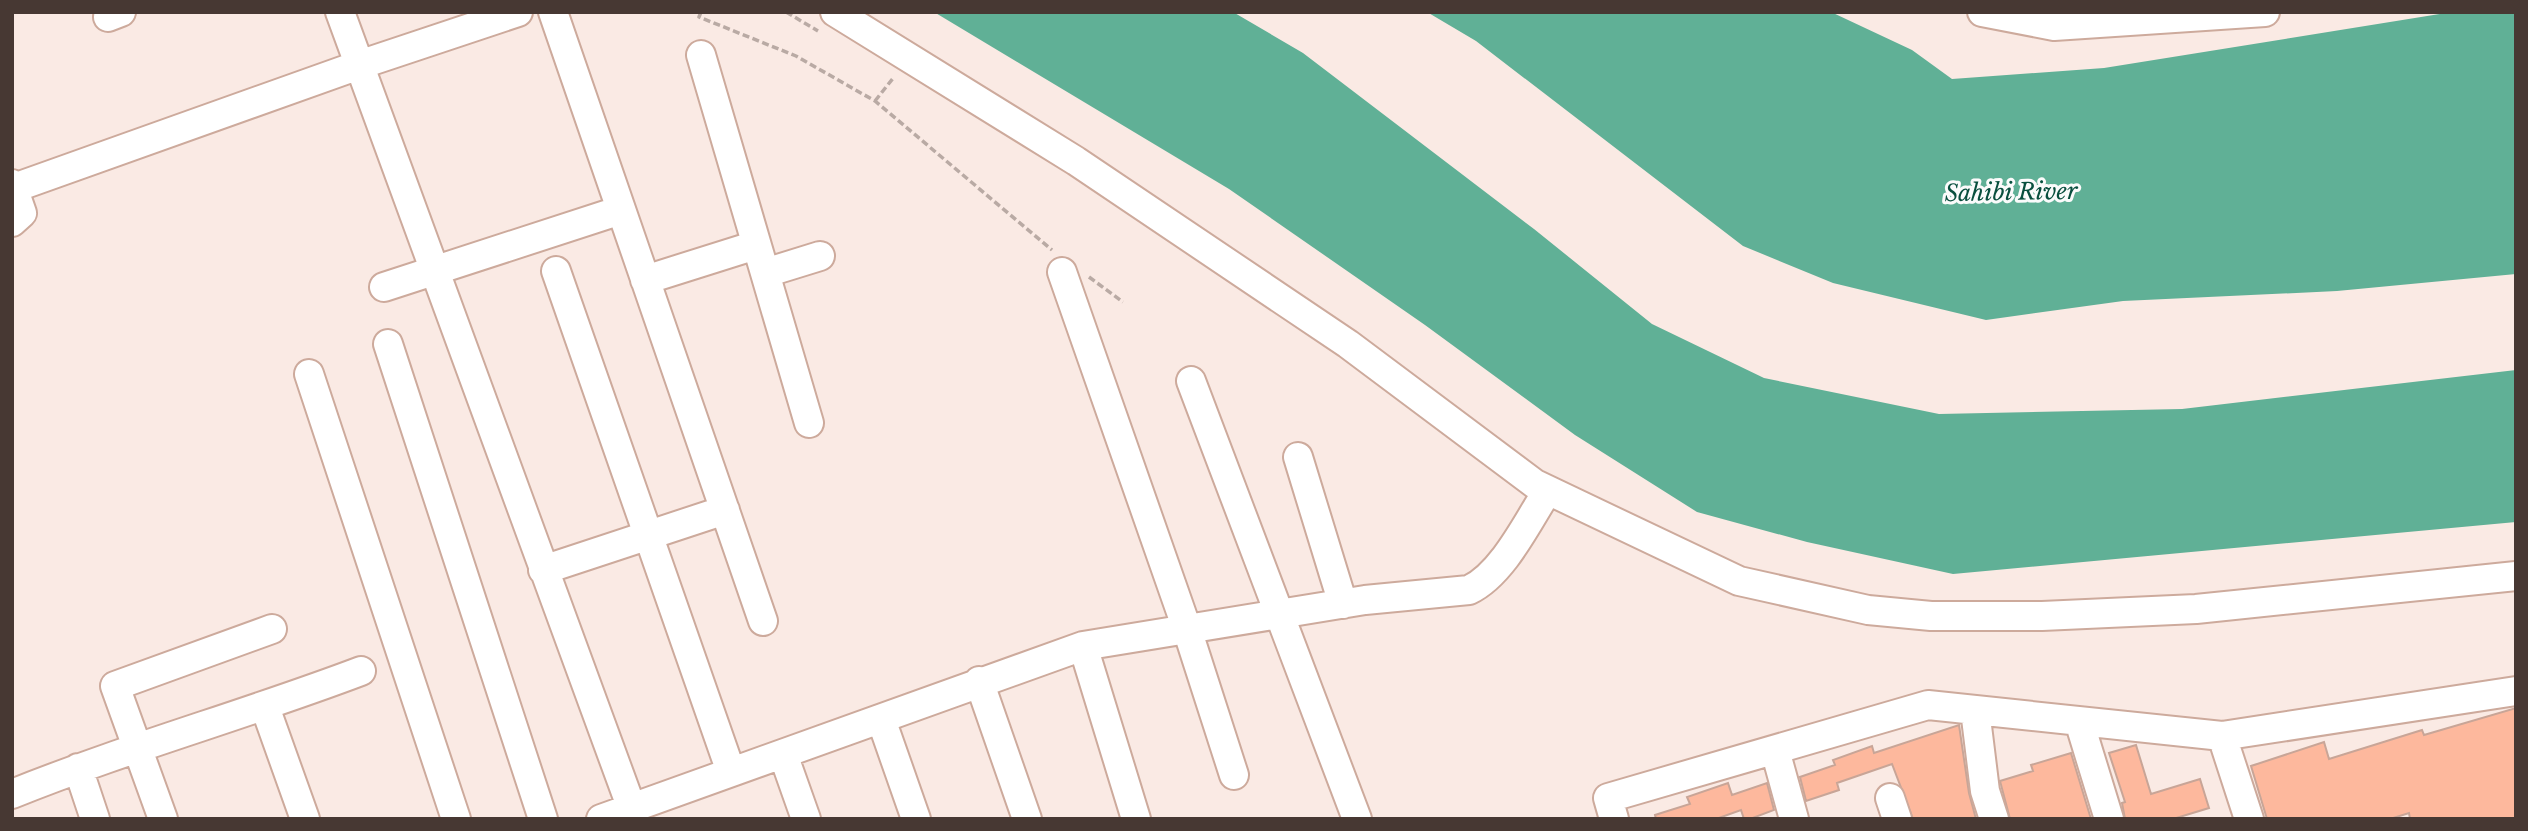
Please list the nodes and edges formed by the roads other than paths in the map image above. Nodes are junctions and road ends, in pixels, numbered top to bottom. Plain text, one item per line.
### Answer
1 (340, 12) edge
2 (517, 12) edge
3 (552, 12) edge
4 (835, 12) edge
5 (1982, 12) edge
6 (2265, 12) edge
7 (701, 55) dead end
8 (359, 65) junction
9 (13, 186) edge
10 (621, 210) junction
11 (12, 222) edge
12 (757, 245) junction
13 (820, 256) dead end
14 (1059, 263) road end
15 (436, 269) junction
16 (556, 271) dead end
17 (765, 273) junction
18 (645, 280) junction
19 (384, 287) dead end
20 (388, 344) dead end
21 (309, 374) dead end
22 (1191, 381) dead end
23 (809, 423) dead end
24 (1298, 457) dead end
25 (1548, 490) junction
26 (725, 510) junction
27 (648, 535) junction
28 (543, 570) junction
29 (2516, 576) edge
30 (1343, 604) junction
31 (1281, 614) junction
32 (764, 621) dead end
33 (272, 629) dead end
34 (1187, 629) junction
35 (1083, 646) junction
36 (361, 671) dead end
37 (979, 681) junction
38 (2516, 691) edge
39 (265, 707) junction
40 (1975, 709) junction
41 (880, 719) junction
42 (2079, 721) junction
43 (2222, 736) junction
44 (137, 749) junction
45 (1775, 750) junction
46 (783, 754) junction
47 (78, 768) junction
48 (731, 772) junction
49 (1234, 775) dead end
50 (12, 794) edge
51 (619, 815) edge
52 (95, 819) edge
53 (163, 819) edge
54 (305, 819) edge
55 (456, 819) edge
56 (544, 819) edge
57 (806, 819) edge
58 (916, 819) edge
59 (1027, 819) edge
60 (1136, 819) edge
61 (1357, 819) edge
62 (1614, 819) edge
63 (1794, 819) edge
64 (1994, 819) edge
65 (2109, 819) edge
66 (2249, 819) edge

1 - 8 street
2 - 8 street
3 - 10 street
4 - 25 street
5 - 6 street
7 - 12 street
8 - 9 street
8 - 15 street
9 - 11 street
10 - 15 street
10 - 18 street
12 - 17 street
12 - 18 street
13 - 17 street
14 - 34 street
15 - 19 street
15 - 28 street
16 - 27 street
17 - 23 street
18 - 26 street
20 - 56 street
21 - 55 street
22 - 31 street
24 - 30 street
25 - 29 street
25 - 30 street
26 - 27 street
26 - 32 street
27 - 28 street
27 - 48 street
28 - 51 street
30 - 31 street
31 - 34 street
31 - 61 street
33 - 44 street
34 - 35 street
34 - 49 street
35 - 37 street
35 - 60 street
36 - 39 street
37 - 41 street
37 - 59 street
38 - 43 street
39 - 44 street
39 - 54 street
40 - 42 street
40 - 45 street
40 - 64 street
41 - 46 street
41 - 58 street
42 - 43 street
42 - 65 street
43 - 66 street
44 - 47 street
44 - 53 street
45 - 62 street
45 - 63 street
46 - 48 street
46 - 57 street
47 - 50 street
47 - 52 street
48 - 51 street

